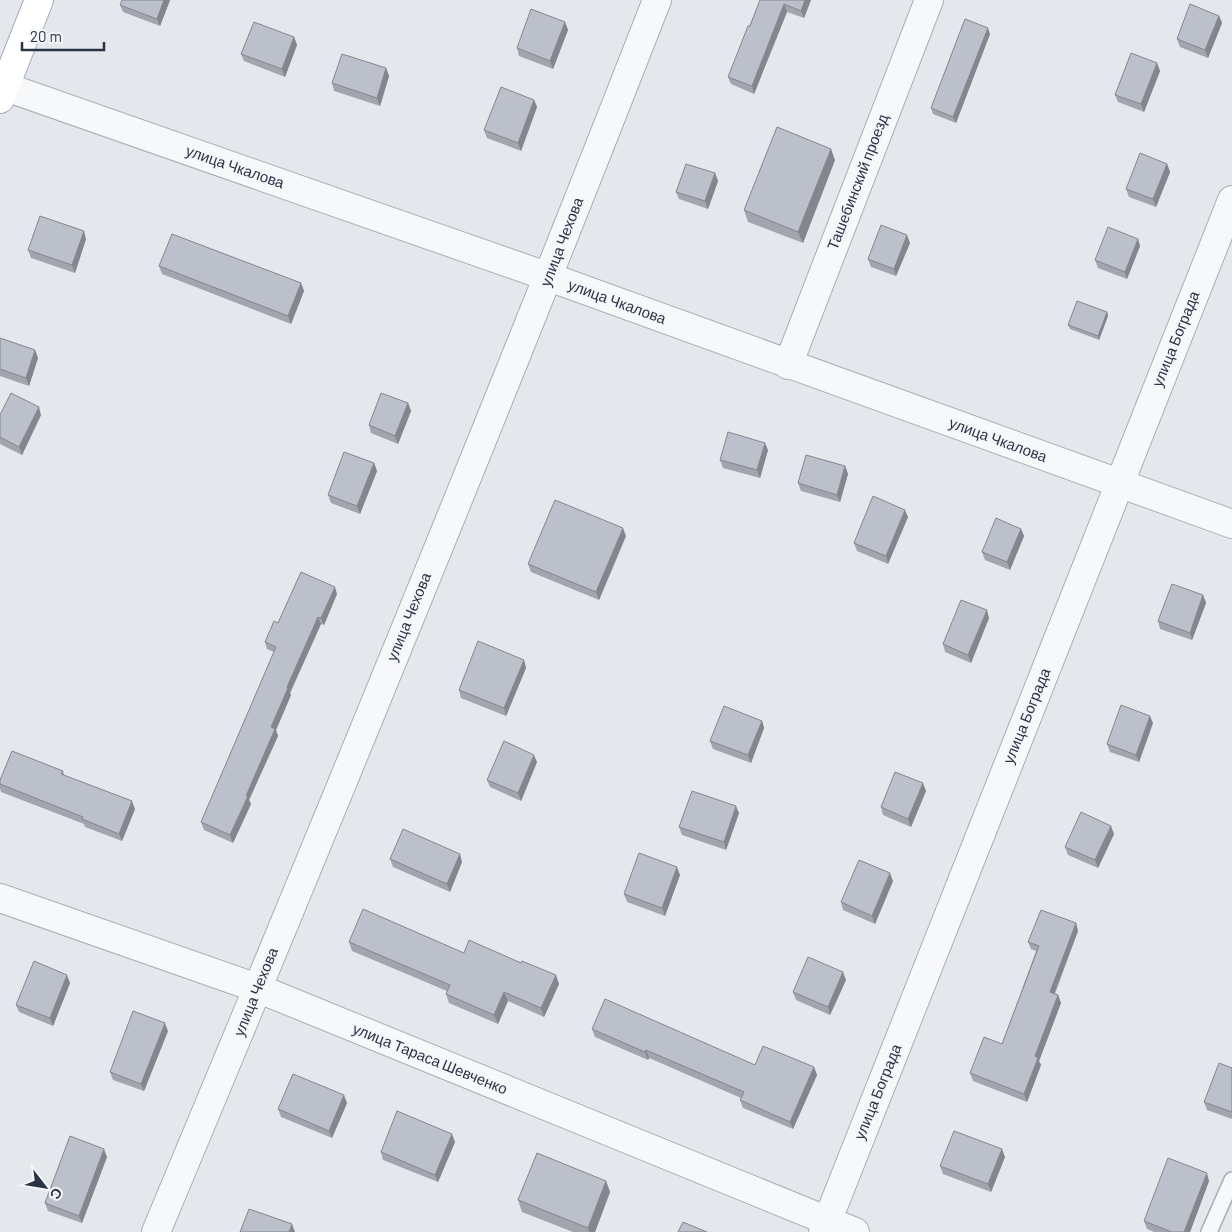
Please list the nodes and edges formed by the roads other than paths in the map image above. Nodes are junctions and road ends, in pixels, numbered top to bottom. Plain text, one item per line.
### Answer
1 (39, 0) edge
2 (657, 0) edge
3 (929, 0) edge
4 (1, 90) edge
5 (1232, 200) edge
6 (549, 277) junction
7 (788, 365) junction
8 (1119, 484) junction
9 (1232, 524) edge
10 (0, 898) edge
11 (258, 988) junction
12 (1232, 1180) edge
13 (825, 1226) edge
14 (156, 1232) edge
15 (855, 1232) edge
16 (1209, 1232) edge

1 - 4 main road
2 - 6 street, улица Чехова
3 - 7 street, Ташебинский проезд
4 - 6 street, улица Чкалова
5 - 8 street, улица Бограда
6 - 7 street, улица Чкалова
6 - 11 street, улица Чехова
7 - 8 street, улица Чкалова
8 - 9 street, улица Чкалова
8 - 13 street, улица Бограда
10 - 11 street, улица Тараса Шевченко
11 - 13 street, улица Тараса Шевченко
11 - 14 street, улица Чехова
12 - 16 lane
13 - 15 street, улица Тараса Шевченко

